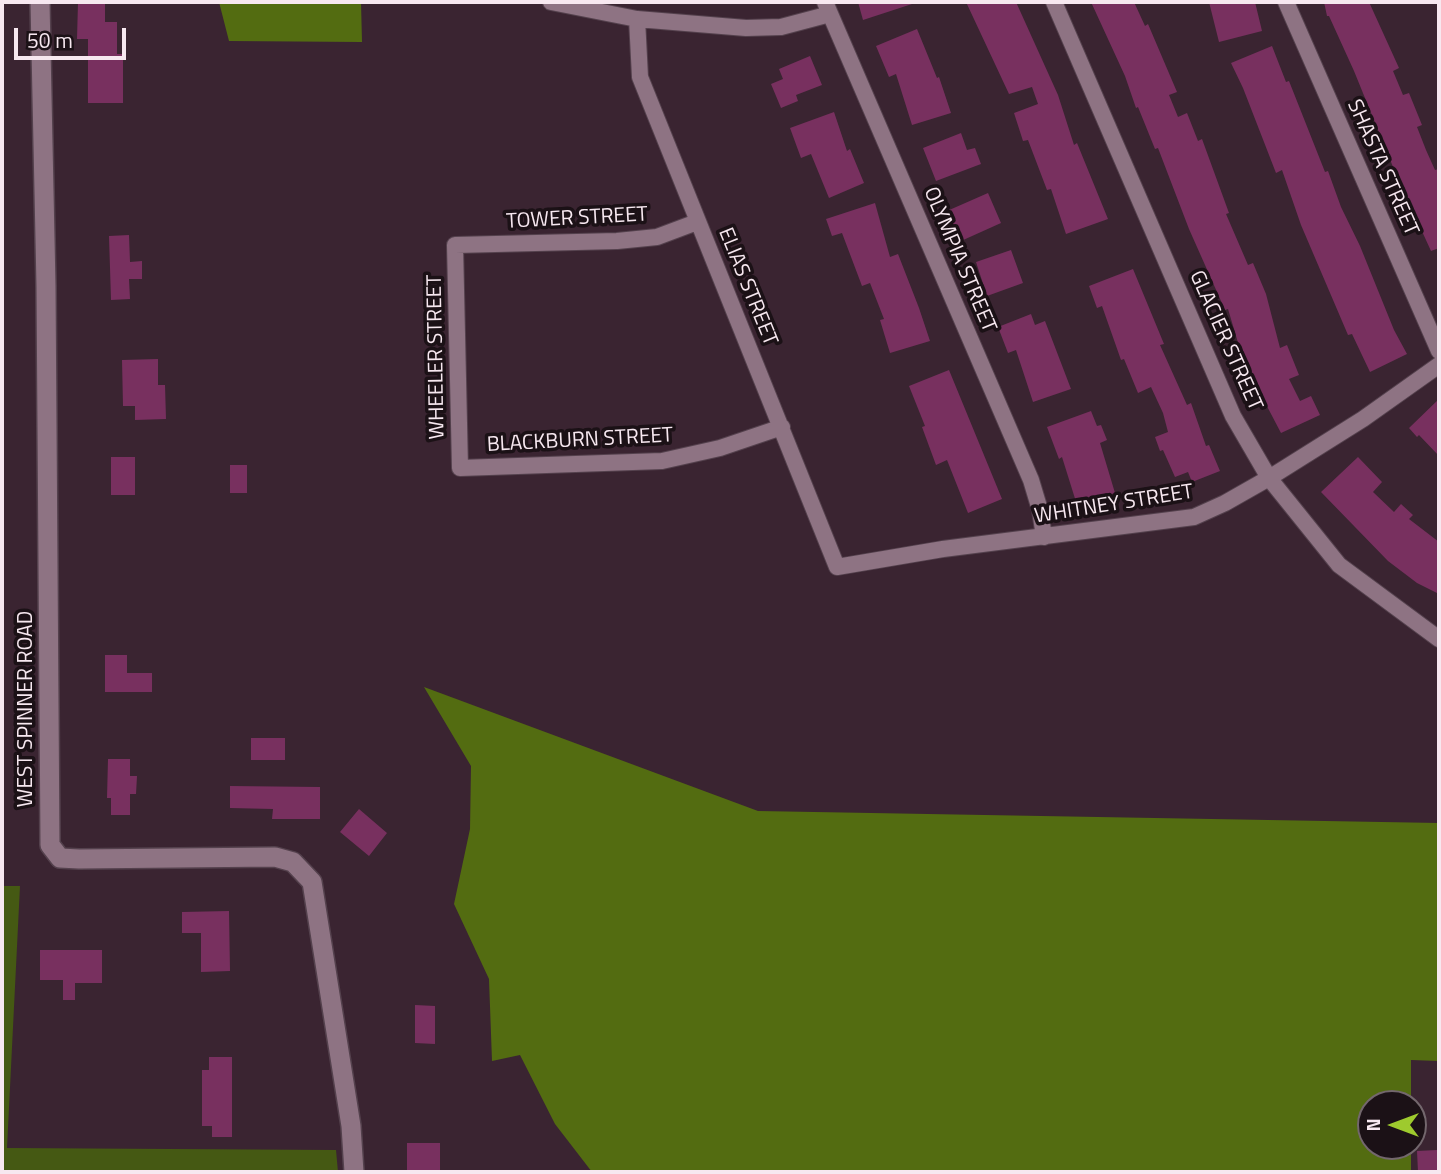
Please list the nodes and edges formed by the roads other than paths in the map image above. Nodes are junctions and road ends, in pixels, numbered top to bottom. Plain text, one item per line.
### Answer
1 (40, 2) edge
2 (551, 2) edge
3 (1054, 2) edge
4 (1286, 2) edge
5 (828, 8) edge
6 (636, 19) junction
7 (697, 222) junction
8 (455, 245) joint
9 (1439, 351) edge
10 (1439, 365) edge
11 (782, 426) junction
12 (460, 468) joint
13 (1269, 478) junction
14 (1044, 537) junction
15 (838, 567) joint
16 (1439, 639) edge
17 (354, 1172) edge

1 - 17 street, WEST SPINNER ROAD
2 - 6 street
3 - 13 street, GLACIER STREET
4 - 9 street, SHASTA STREET
5 - 6 street
5 - 14 street, OLYMPIA STREET
6 - 7 street, ELIAS STREET
7 - 8 street, TOWER STREET
7 - 11 street, ELIAS STREET
8 - 12 street, WHEELER STREET
10 - 13 street, WHITNEY STREET
11 - 12 street, BLACKBURN STREET
11 - 15 street, ELIAS STREET
13 - 14 street, WHITNEY STREET
13 - 16 street, GLACIER STREET
14 - 15 street, WHITNEY STREET

